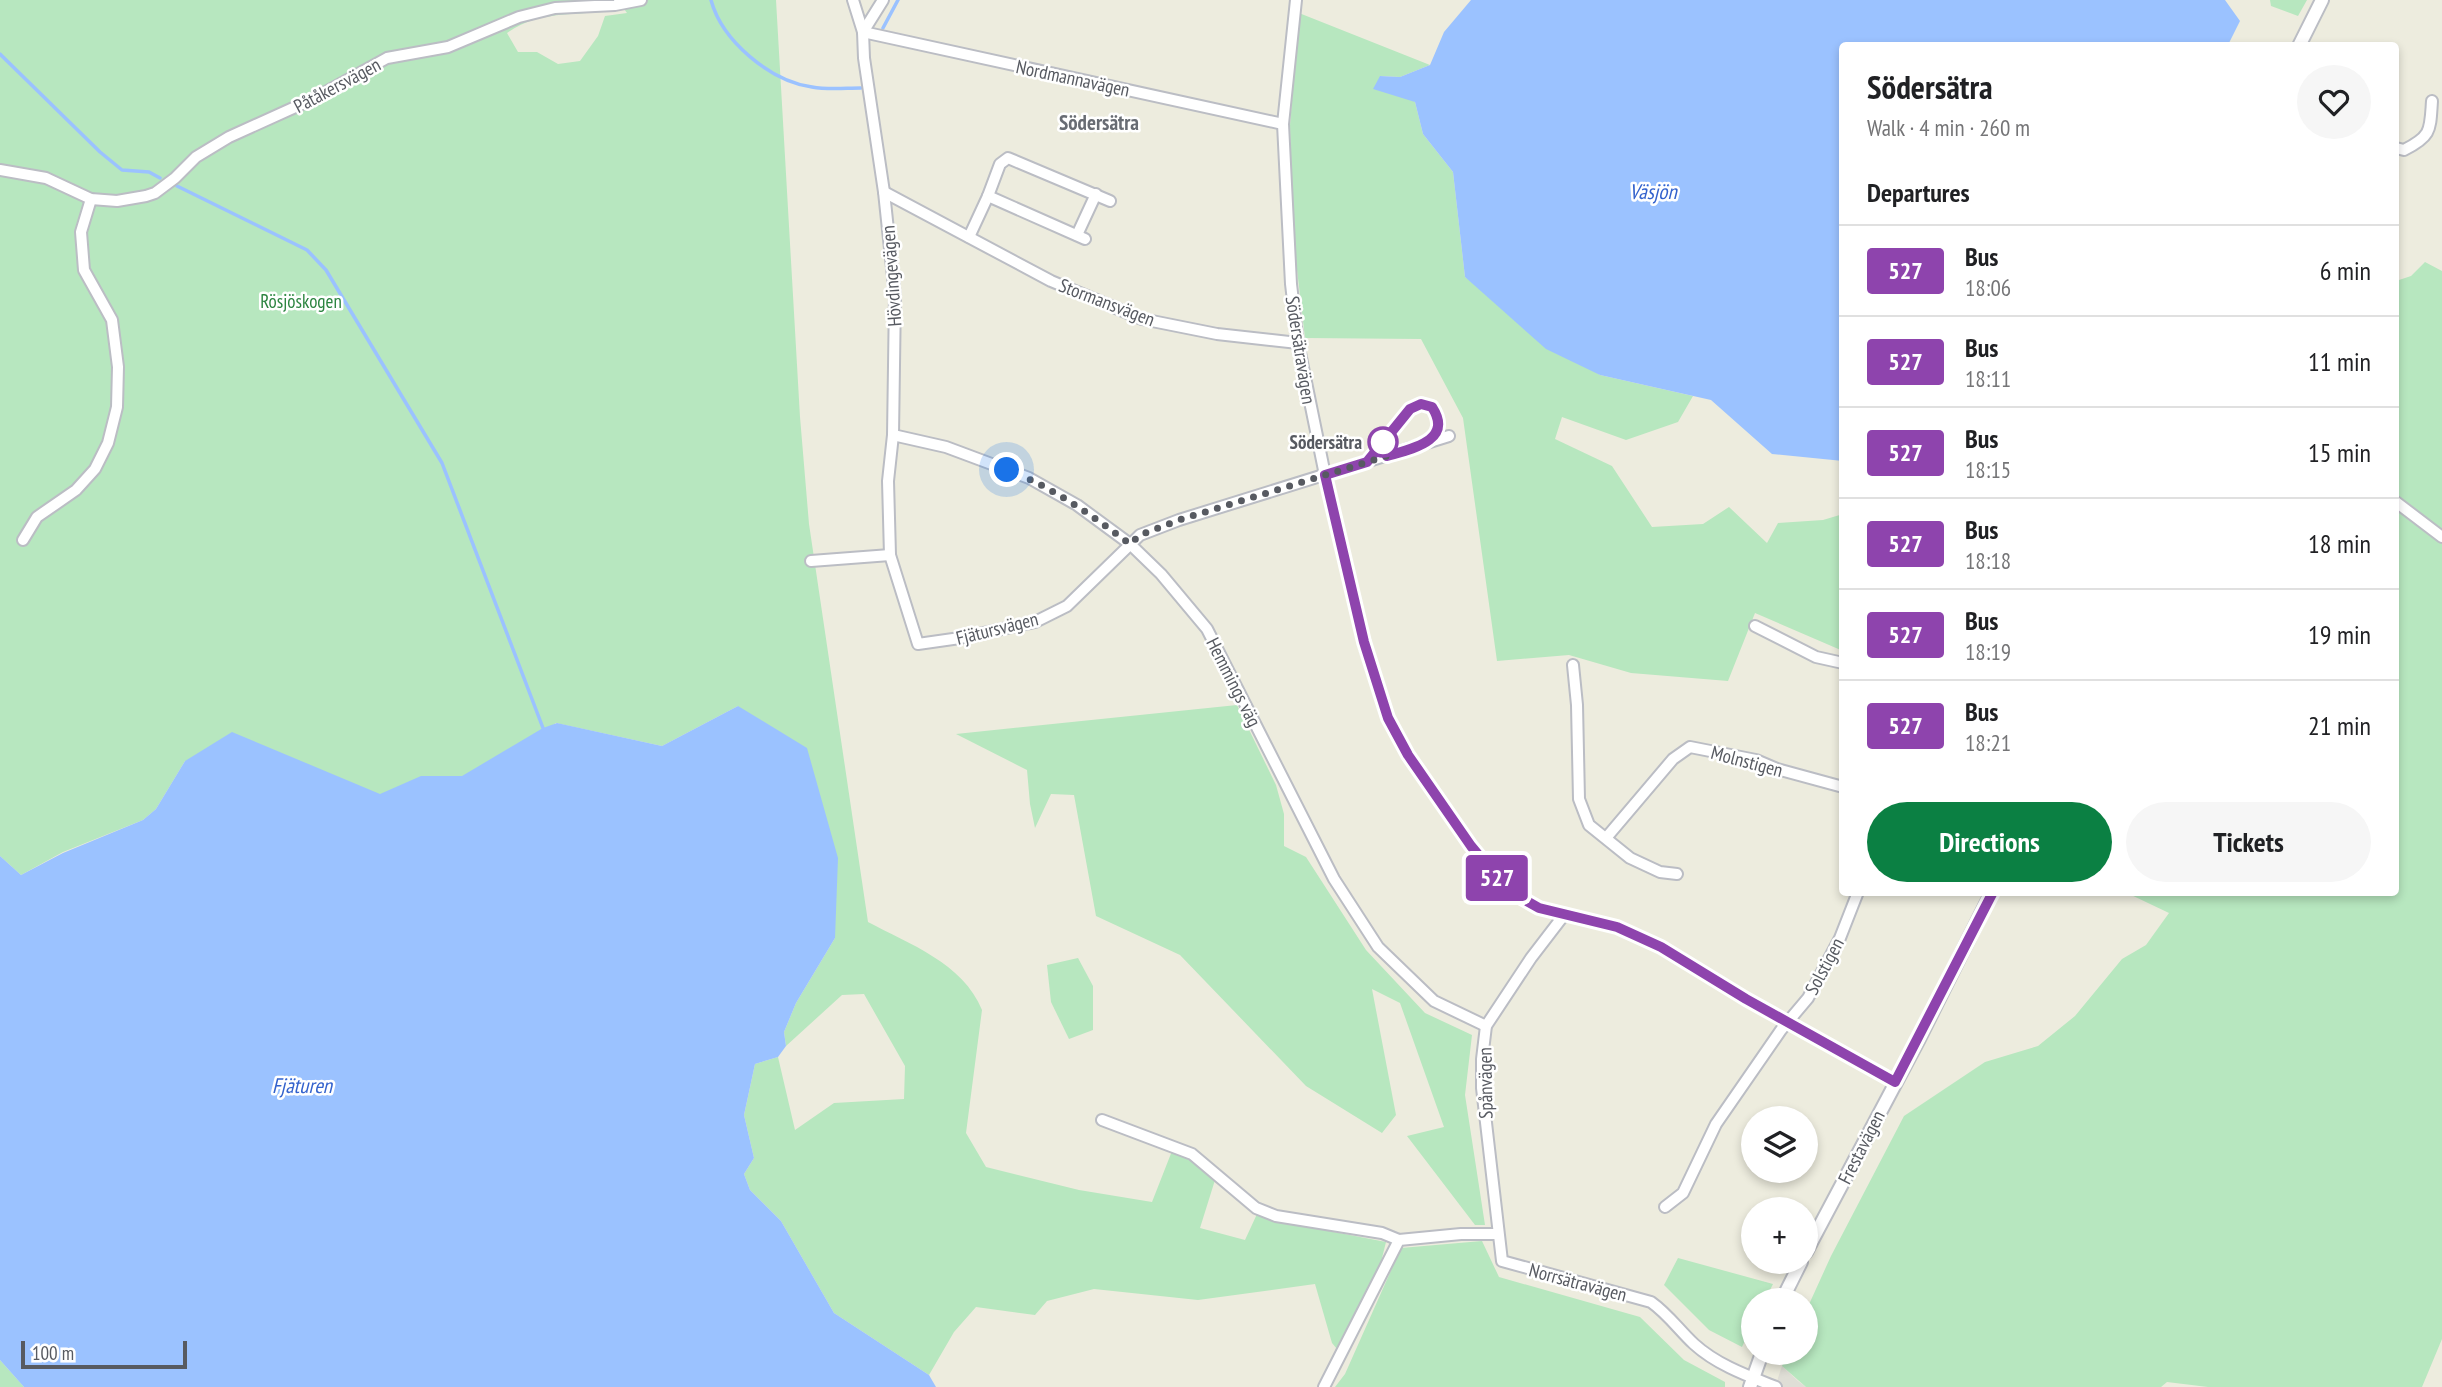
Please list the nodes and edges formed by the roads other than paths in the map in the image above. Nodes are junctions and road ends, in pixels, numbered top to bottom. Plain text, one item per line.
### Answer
1 (641, 0) edge
2 (853, 0) edge
3 (883, 0) edge
4 (1296, 0) edge
5 (2322, 0) edge
6 (863, 32) junction
7 (2301, 42) edge
8 (2432, 101) dead end
9 (1283, 124) junction
10 (2399, 149) edge
11 (0, 170) edge
12 (884, 192) junction
13 (1096, 194) junction
14 (988, 196) junction
15 (90, 199) junction
16 (1110, 201) dead end
17 (969, 237) junction
18 (1298, 343) junction
19 (893, 435) junction
20 (1449, 436) dead end
21 (1325, 475) junction
22 (2399, 504) edge
23 (2442, 537) edge
24 (23, 540) dead end
25 (1130, 544) junction
26 (890, 555) junction
27 (811, 561) dead end
28 (1755, 626) dead end
29 (918, 644) joint
30 (1839, 662) edge
31 (1573, 665) dead end
32 (1839, 786) edge
33 (1606, 838) junction
34 (1677, 874) dead end
35 (1856, 896) edge
36 (1991, 896) edge
37 (1564, 915) junction
38 (1789, 1022) junction
39 (1486, 1026) junction
40 (1895, 1082) junction
41 (1102, 1120) dead end
42 (1665, 1207) dead end
43 (1818, 1229) edge
44 (1497, 1234) junction
45 (1399, 1240) junction
46 (1757, 1365) edge
47 (1751, 1382) edge
48 (1324, 1387) edge
49 (1776, 1387) edge

1 - 15 street, Påtåkersvägen
2 - 6 street, Hövdingevägen
3 - 6 street
4 - 9 street, Södersätravägen
5 - 7 street
6 - 9 street, Nordmannavägen
6 - 12 street, Hövdingevägen
8 - 10 street
9 - 18 street, Södersätravägen
11 - 15 street, Påtåkersvägen
12 - 17 street, Stormansvägen
12 - 19 street, Hövdingevägen
13 - 14 street
13 - 14 street
13 - 16 street
14 - 17 street
15 - 24 street
17 - 18 street, Stormansvägen
18 - 21 street, Södersätravägen
19 - 25 street, Hemmings väg
19 - 26 street, Hövdingevägen
20 - 21 street, Fjätursvägen
21 - 25 street, Fjätursvägen
21 - 37 street, Södersätravägen
22 - 23 street
25 - 29 street, Fjätursvägen
25 - 39 street, Hemmings väg
26 - 27 street
26 - 29 street, Hövdingevägen
28 - 30 street
31 - 33 street
32 - 33 street, Molnstigen
33 - 34 street
35 - 38 street, Solstigen
36 - 40 street, Frestavägen
37 - 38 street, Södersätravägen
37 - 39 street, Spånvägen
38 - 40 street, Södersätravägen
38 - 42 street, Solstigen
39 - 44 street, Spånvägen
40 - 43 street, Frestavägen
41 - 45 street
44 - 45 street
44 - 47 street, Norrsätravägen
45 - 48 street
46 - 47 street
47 - 49 street

